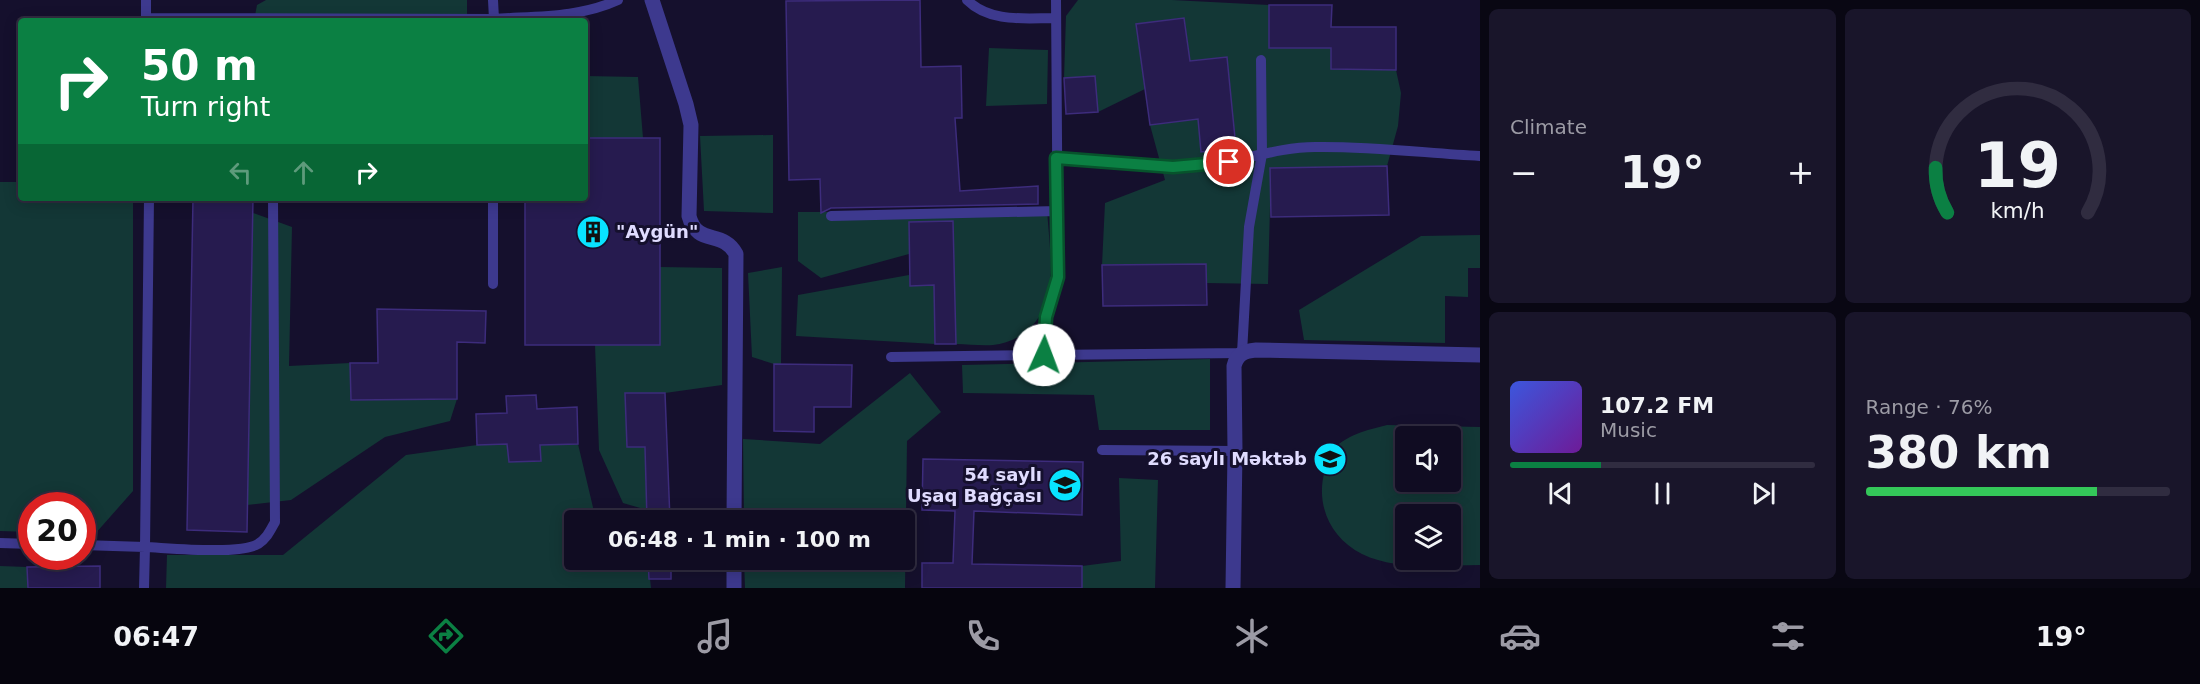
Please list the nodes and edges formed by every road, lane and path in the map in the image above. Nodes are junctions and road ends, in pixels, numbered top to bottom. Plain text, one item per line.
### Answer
1 (146, 0) edge
2 (494, 0) edge
3 (618, 0) edge
4 (652, 0) edge
5 (967, 0) edge
6 (1056, 0) edge
7 (146, 18) edge
8 (494, 18) edge
9 (519, 18) edge
10 (1055, 18) junction
11 (1261, 60) dead end
12 (1262, 154) junction
13 (1480, 156) edge
14 (1056, 158) junction
15 (149, 201) edge
16 (273, 201) edge
17 (493, 201) edge
18 (1057, 211) junction
19 (831, 216) dead end
20 (493, 284) dead end
21 (1242, 353) junction
22 (1044, 355) junction
23 (1480, 355) edge
24 (891, 357) dead end
25 (1102, 450) dead end
26 (1235, 451) junction
27 (734, 510) edge
28 (0, 543) edge
29 (18, 544) edge
30 (96, 545) edge
31 (145, 547) junction
32 (734, 570) edge
33 (144, 588) edge
34 (734, 588) edge
35 (1233, 588) edge

1 - 7 lane
2 - 8 lane
3 - 9 lane
4 - 27 street
5 - 10 lane
6 - 10 lane
10 - 14 lane
11 - 12 lane
12 - 13 lane
12 - 14 lane
12 - 21 lane
14 - 18 lane
15 - 31 lane
16 - 31 lane
17 - 20 lane
18 - 19 lane
18 - 22 lane
21 - 22 lane
21 - 23 street
21 - 26 street
22 - 24 lane
25 - 26 lane
26 - 35 street
28 - 29 lane
30 - 31 lane
31 - 33 lane
32 - 34 street

